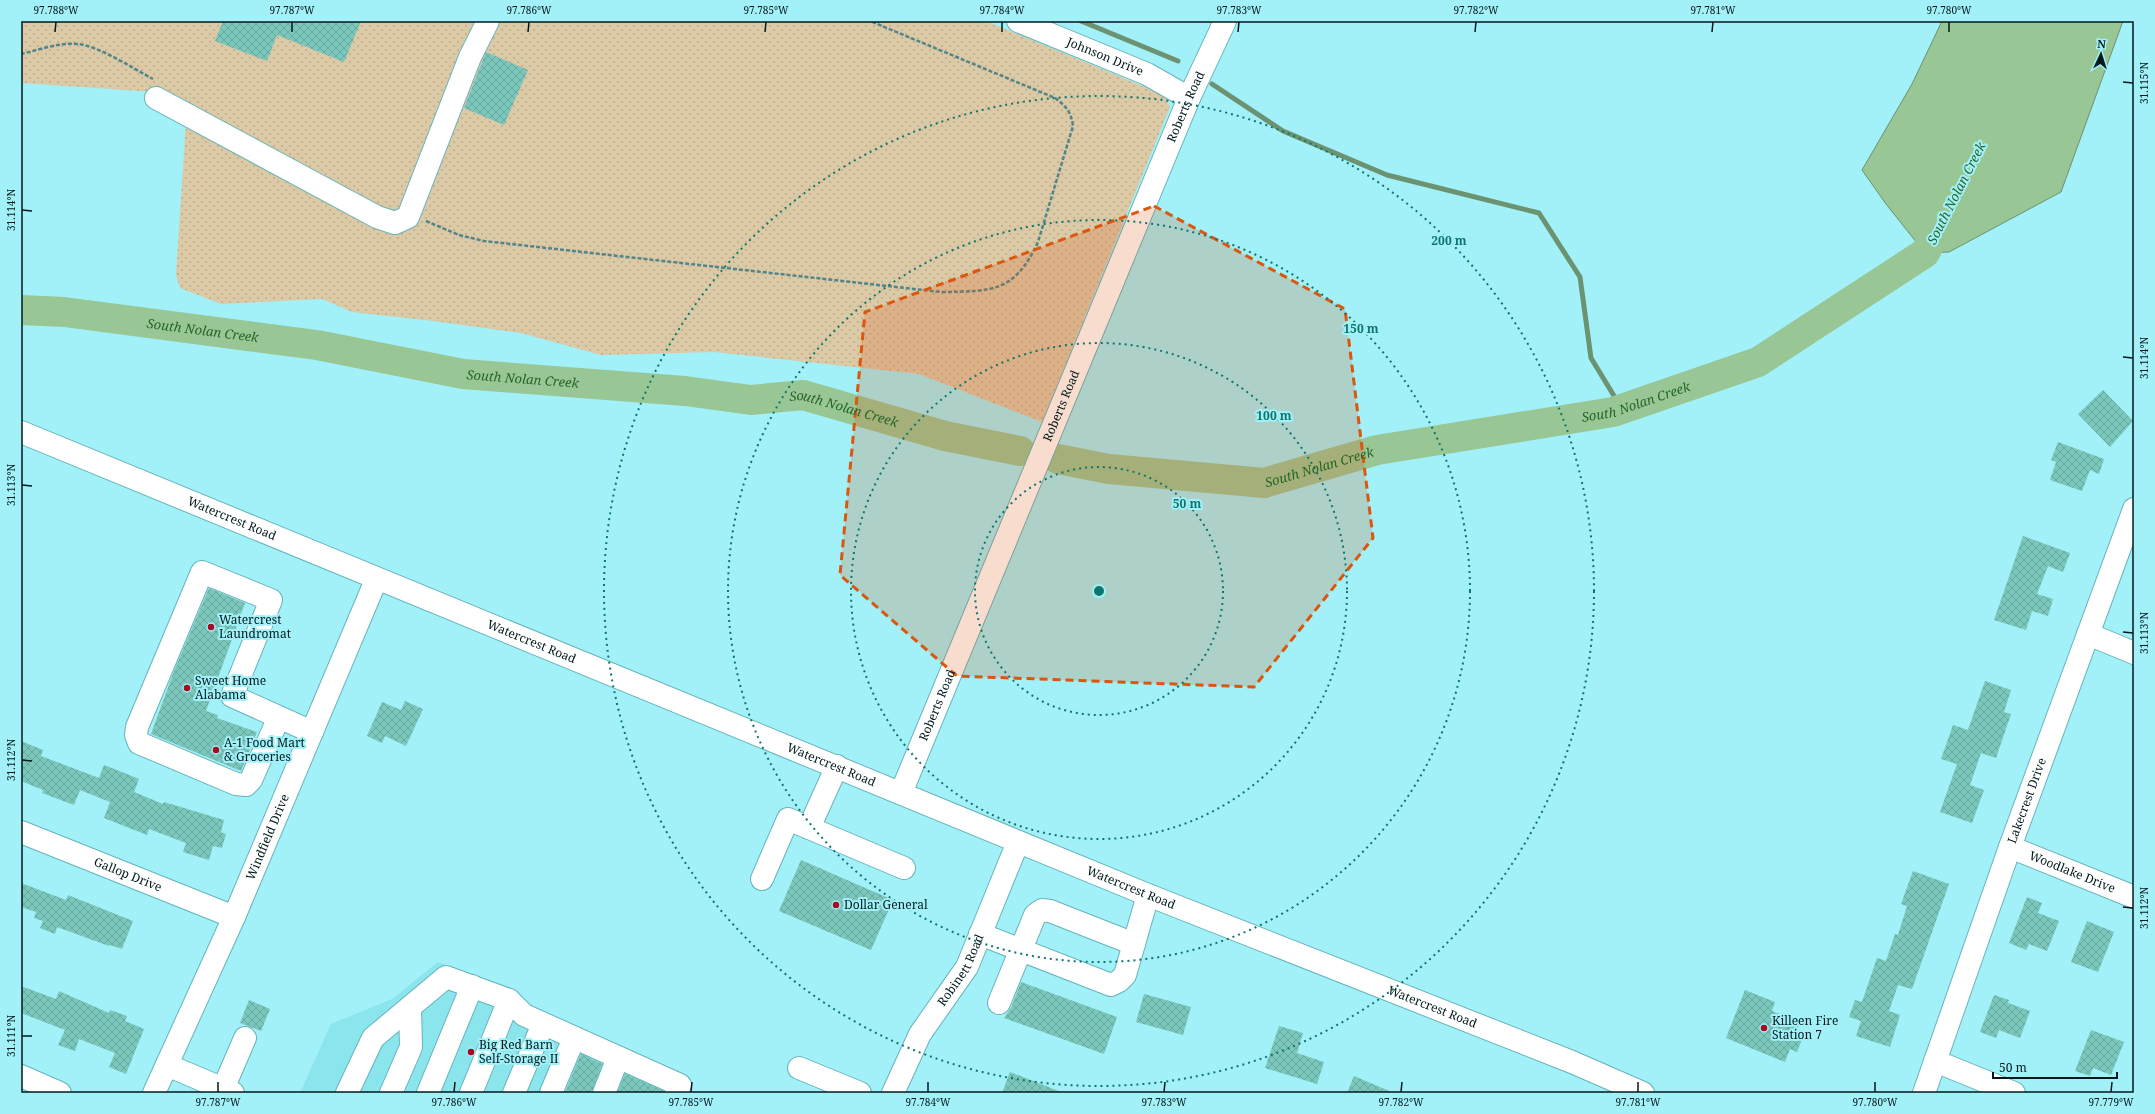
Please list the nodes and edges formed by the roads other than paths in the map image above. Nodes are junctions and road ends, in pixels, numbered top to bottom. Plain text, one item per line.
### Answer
1 (488, 21) edge
2 (1018, 21) edge
3 (1225, 21) edge
4 (157, 90) road end
5 (1189, 98) junction
6 (21, 432) edge
7 (2134, 509) edge
8 (376, 580) junction
9 (2088, 634) junction
10 (2134, 653) edge
11 (279, 717) junction
12 (312, 732) junction
13 (837, 766) junction
14 (901, 793) junction
15 (809, 828) junction
16 (21, 832) edge
17 (1018, 842) junction
18 (2010, 847) junction
19 (904, 868) dead end
20 (762, 879) dead end
21 (1148, 895) junction
22 (2134, 897) edge
23 (234, 917) junction
24 (980, 934) junction
25 (1134, 944) junction
26 (1021, 950) junction
27 (472, 986) junction
28 (509, 1000) junction
29 (999, 1003) dead end
30 (410, 1007) junction
31 (543, 1024) junction
32 (245, 1038) dead end
33 (574, 1038) junction
34 (618, 1058) junction
35 (1935, 1061) junction
36 (167, 1066) junction
37 (799, 1068) dead end
38 (21, 1076) edge
39 (228, 1091) edge
40 (60, 1093) edge
41 (154, 1093) edge
42 (347, 1093) edge
43 (391, 1093) edge
44 (428, 1093) edge
45 (471, 1093) edge
46 (514, 1093) edge
47 (551, 1093) edge
48 (604, 1093) edge
49 (676, 1093) edge
50 (860, 1093) edge
51 (893, 1093) edge
52 (1643, 1093) edge
53 (1924, 1093) edge
54 (2014, 1093) edge

1 - 4 street
2 - 5 street, Johnson Drive
3 - 5 street, Roberts Road
5 - 14 street, Roberts Road
6 - 8 street, Watercrest Road
7 - 9 street, Lakecrest Drive
8 - 12 street, Windfield Drive
8 - 13 street, Watercrest Road
9 - 10 street
9 - 18 street, Lakecrest Drive
11 - 11 street
11 - 12 street
12 - 23 street, Windfield Drive
13 - 14 street, Watercrest Road
13 - 15 street
14 - 17 street, Watercrest Road
15 - 19 street
15 - 20 street
16 - 23 street, Gallop Drive
17 - 21 street, Watercrest Road
17 - 24 street, Robinett Road
18 - 22 street, Woodlake Drive
18 - 35 street, Lakecrest Drive
21 - 25 street
21 - 52 street, Watercrest Road
23 - 36 street, Windfield Drive
24 - 26 street
24 - 51 street, Robinett Road
25 - 26 street
25 - 26 street
26 - 29 street
27 - 28 street
27 - 30 street
27 - 44 street
28 - 31 street
28 - 45 street
30 - 42 street
30 - 43 street
31 - 33 street
31 - 46 street
32 - 39 street
33 - 34 street
33 - 47 street
34 - 48 street
34 - 49 street
35 - 53 street, Lakecrest Drive
35 - 54 street
36 - 39 street
36 - 41 street, Windfield Drive
37 - 50 street
38 - 40 street

